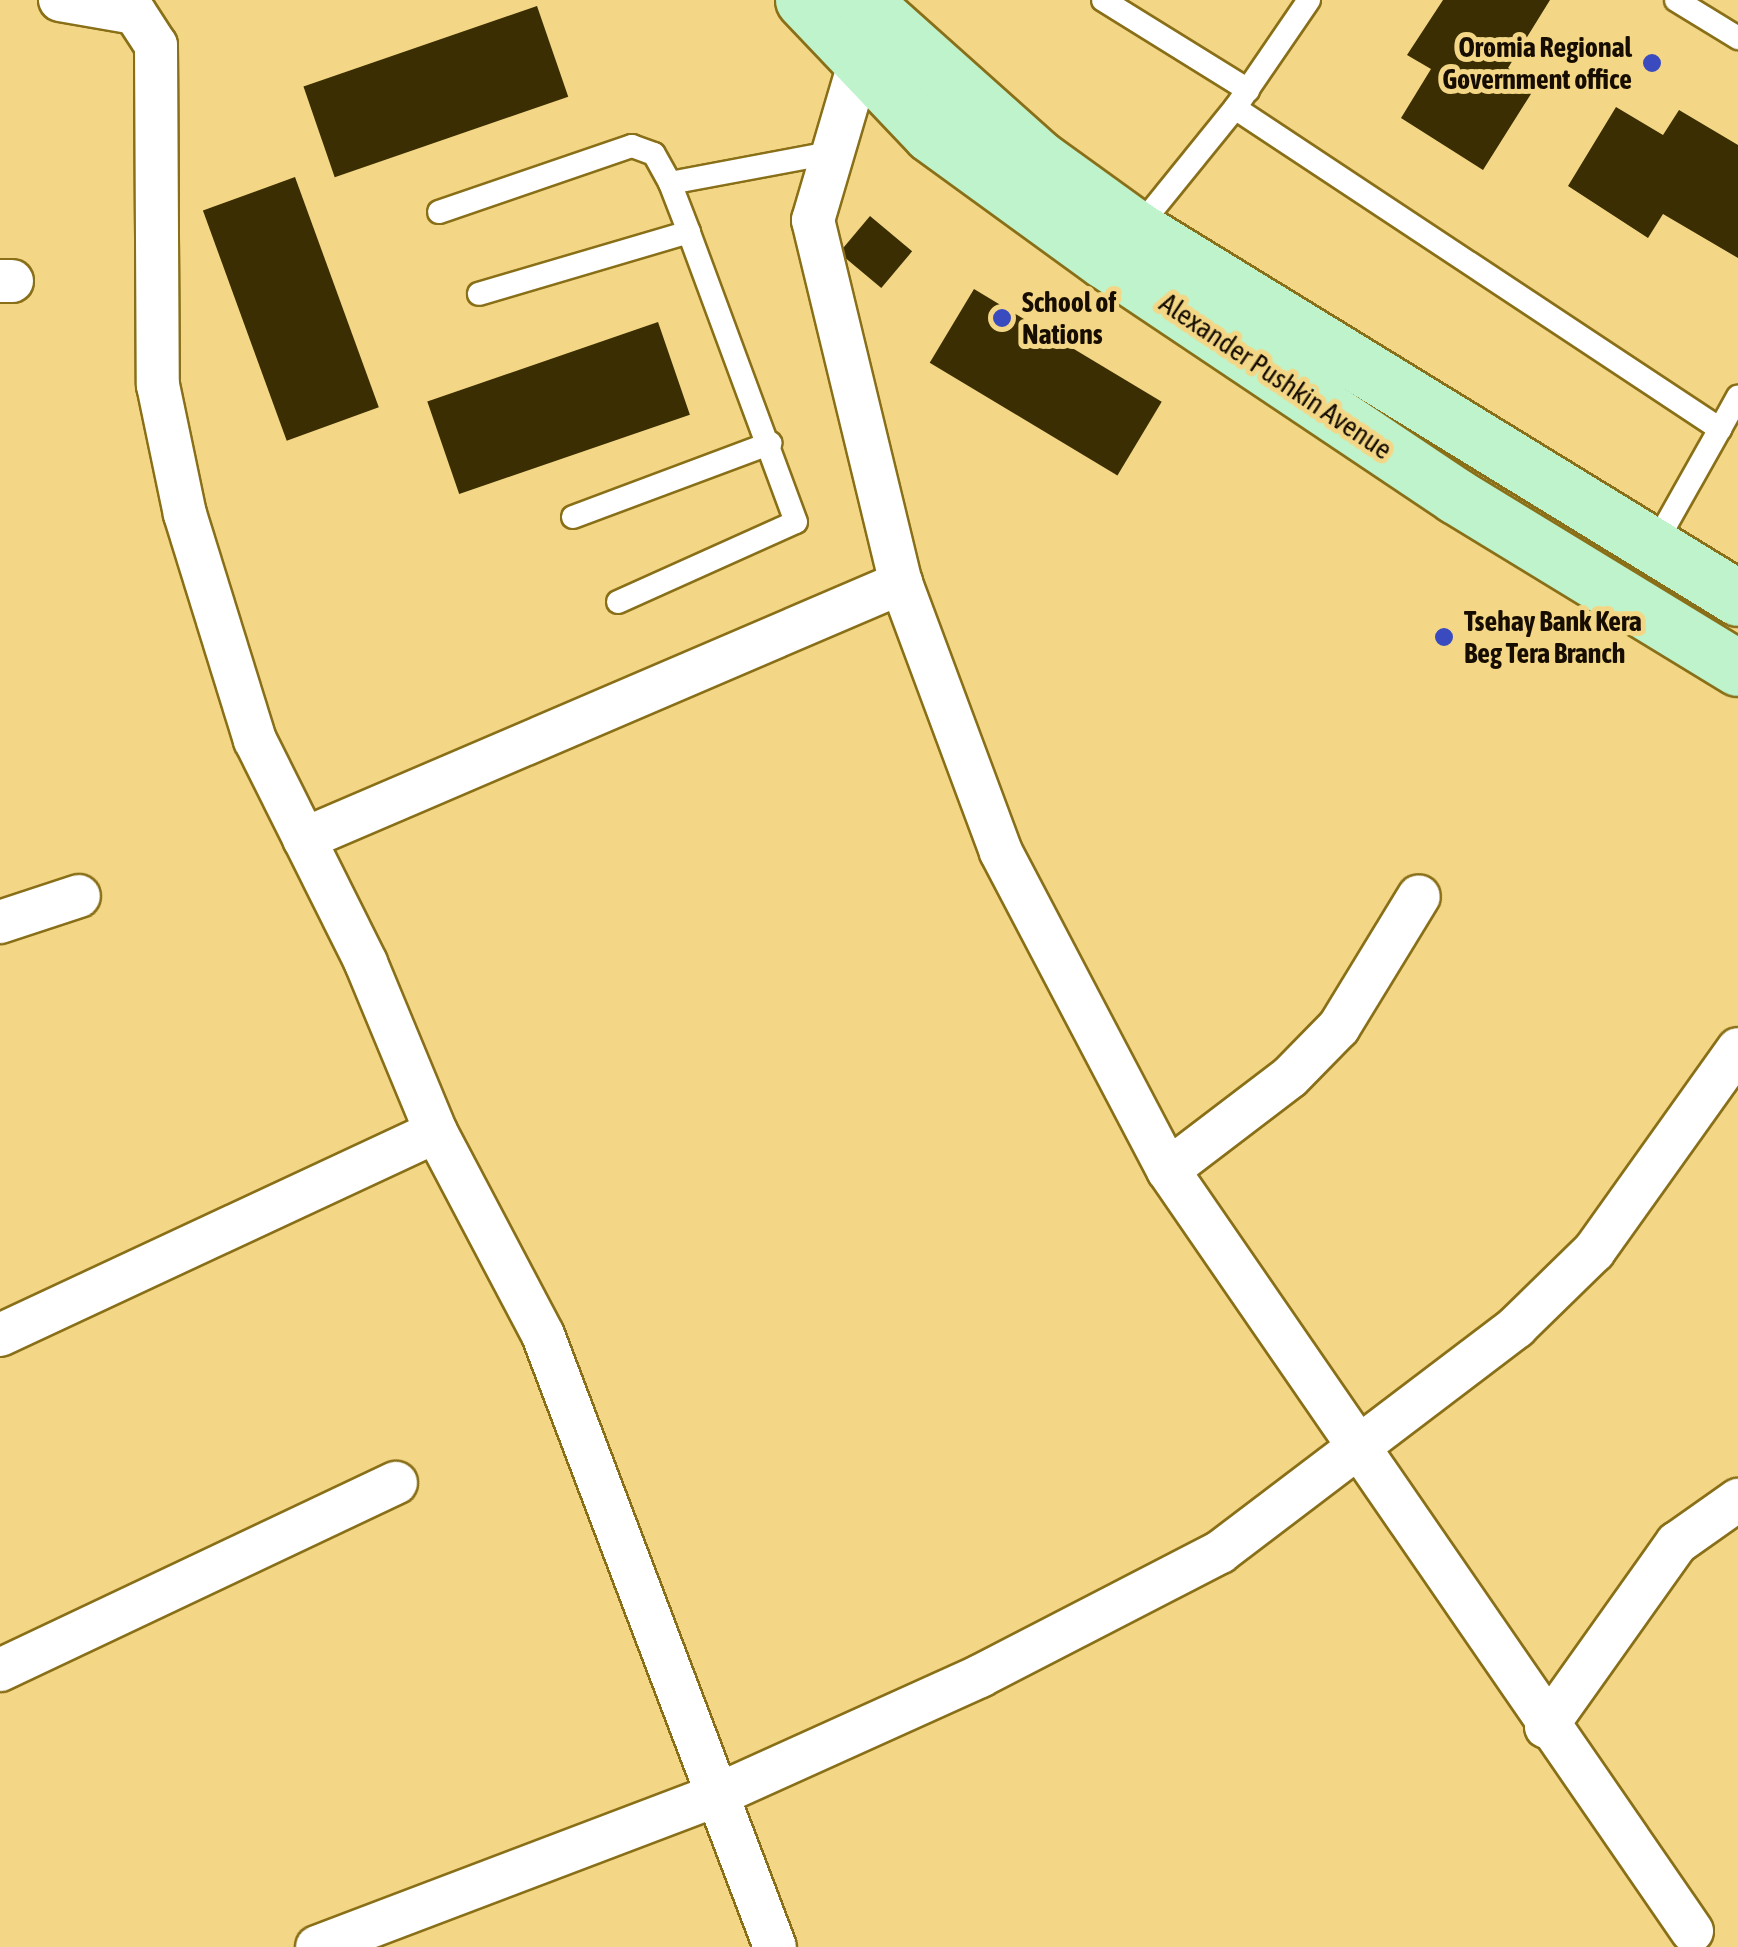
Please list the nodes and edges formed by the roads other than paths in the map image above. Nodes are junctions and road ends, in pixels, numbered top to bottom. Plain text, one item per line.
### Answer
1 (60, 0) edge
2 (803, 0) edge
3 (862, 0) edge
4 (1104, 0) edge
5 (1676, 0) edge
6 (1301, 3) edge
7 (1738, 38) edge
8 (859, 64) junction
9 (1242, 99) junction
10 (826, 154) junction
11 (670, 183) junction
12 (440, 212) dead end
13 (689, 232) junction
14 (1121, 245) junction
15 (479, 294) dead end
16 (1738, 397) edge
17 (1720, 429) junction
18 (771, 444) junction
19 (573, 517) dead end
20 (1654, 546) junction
21 (901, 583) junction
22 (1738, 598) edge
23 (618, 602) dead end
24 (1738, 668) edge
25 (304, 839) junction
26 (79, 896) dead end
27 (1419, 896) dead end
28 (0, 922) edge
29 (1738, 1049) edge
30 (436, 1132) junction
31 (1168, 1170) junction
32 (0, 1335) edge
33 (1360, 1452) junction
34 (396, 1483) dead end
35 (1738, 1500) edge
36 (0, 1670) edge
37 (1546, 1728) junction
38 (717, 1795) junction
39 (1690, 1942) edge
40 (317, 1947) edge
41 (775, 1947) edge

1 - 25 street
2 - 8 main road, Alexander Pushkin Avenue
3 - 14 main road, Alexander Pushkin Avenue
4 - 9 lane
5 - 7 lane
6 - 9 lane
8 - 10 street
8 - 14 main road, Alexander Pushkin Avenue
9 - 14 lane
9 - 17 lane
10 - 11 lane
10 - 21 street
11 - 12 lane
11 - 13 lane
13 - 15 lane
13 - 18 lane
14 - 20 main road, Alexander Pushkin Avenue
14 - 24 main road, Alexander Pushkin Avenue
16 - 17 lane
17 - 20 lane
18 - 19 lane
18 - 23 lane
20 - 22 main road, Alexander Pushkin Avenue
21 - 25 street
21 - 31 street
25 - 30 street
26 - 28 street
27 - 31 street
29 - 33 street
30 - 32 street
30 - 38 street
31 - 33 street
33 - 37 street
33 - 38 street
34 - 36 street
35 - 37 street
37 - 39 street
38 - 40 street
38 - 41 street

